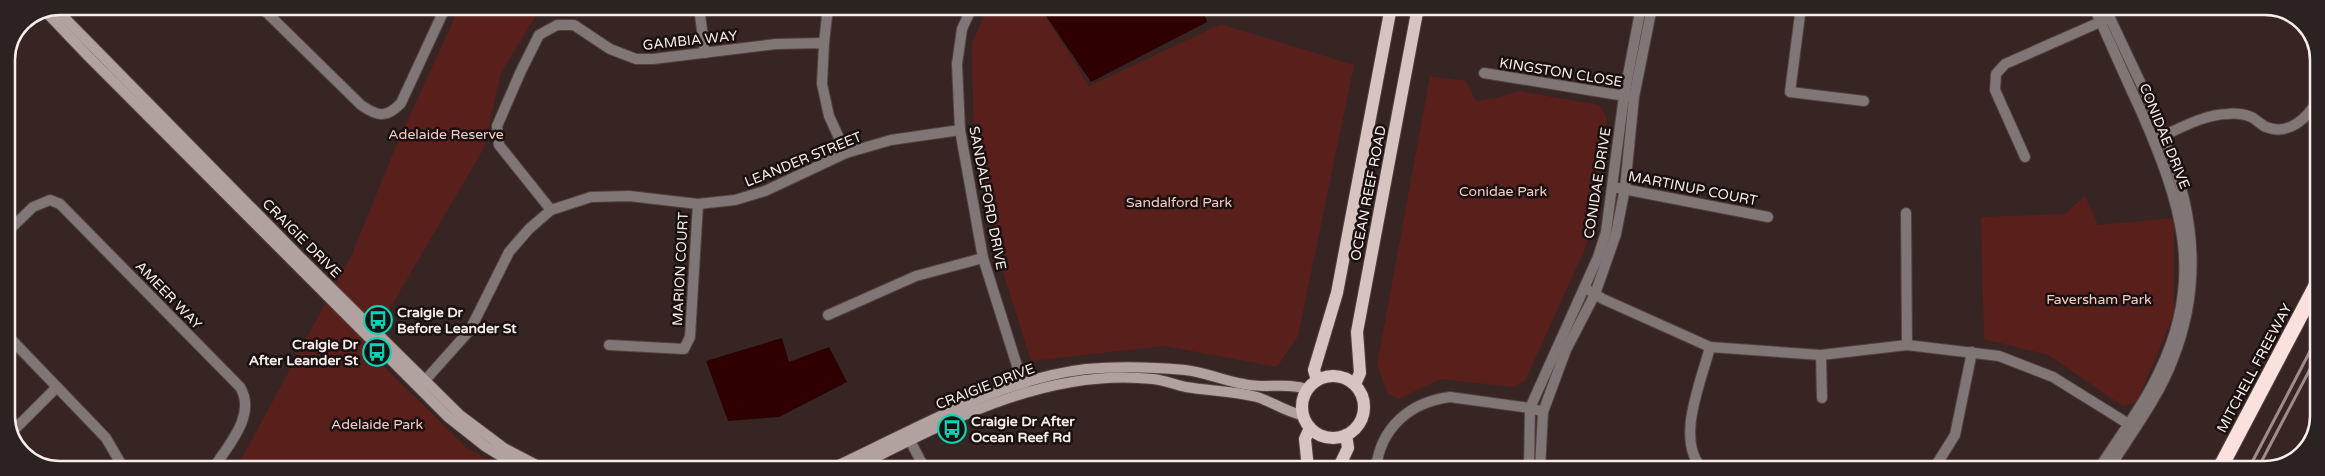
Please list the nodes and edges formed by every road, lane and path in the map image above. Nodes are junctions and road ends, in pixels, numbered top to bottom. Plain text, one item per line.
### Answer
1 (58, 15) edge
2 (269, 15) edge
3 (442, 15) edge
4 (700, 15) edge
5 (827, 15) edge
6 (968, 15) edge
7 (1389, 15) edge
8 (1416, 15) edge
9 (1640, 15) edge
10 (1650, 15) edge
11 (1800, 15) edge
12 (2105, 15) edge
13 (824, 43) junction
14 (704, 53) junction
15 (1484, 73) dead end
16 (1629, 96) junction
17 (1864, 101) dead end
18 (2310, 112) edge
19 (960, 130) junction
20 (2158, 138) junction
21 (846, 153) junction
22 (2025, 157) dead end
23 (1613, 187) junction
24 (1625, 188) junction
25 (698, 204) junction
26 (551, 210) junction
27 (1906, 213) dead end
28 (1768, 217) dead end
29 (15, 224) edge
30 (983, 258) junction
31 (1585, 288) junction
32 (1595, 294) junction
33 (2310, 297) edge
34 (828, 315) dead end
35 (15, 343) edge
36 (1907, 345) junction
37 (609, 346) dead end
38 (1710, 346) junction
39 (1972, 352) junction
40 (1821, 355) junction
41 (1316, 380) junction
42 (422, 383) junction
43 (1355, 384) junction
44 (57, 388) junction
45 (1024, 388) junction
46 (1307, 389) junction
47 (1822, 398) dead end
48 (1530, 408) junction
49 (1543, 412) junction
50 (1302, 415) junction
51 (2132, 425) junction
52 (17, 427) edge
53 (1310, 428) junction
54 (1346, 435) junction
55 (908, 436) junction
56 (119, 461) edge
57 (218, 461) edge
58 (510, 461) edge
59 (529, 461) edge
60 (849, 461) edge
61 (866, 461) edge
62 (921, 461) edge
63 (1307, 461) edge
64 (1342, 461) edge
65 (1377, 461) edge
66 (1529, 461) edge
67 (1540, 461) edge
68 (1697, 461) edge
69 (1938, 461) edge
70 (2105, 461) edge
71 (2113, 461) edge
72 (2224, 461) edge

1 - 42 main road, CRAIGIE DRIVE
2 - 3 street
4 - 14 street
5 - 13 street
6 - 19 street, SANDALFORD DRIVE
7 - 41 main road, OCEAN REEF ROAD
8 - 43 main road, OCEAN REEF ROAD
9 - 16 street, CONIDAE DRIVE
10 - 16 street, CONIDAE DRIVE
11 - 17 street
12 - 20 street, CONIDAE DRIVE
12 - 22 street
13 - 14 street, GAMBIA WAY
13 - 21 street
14 - 26 street, GAMBIA WAY
15 - 16 street, KINGSTON CLOSE
16 - 23 street, CONIDAE DRIVE
16 - 24 street, CONIDAE DRIVE
18 - 20 street
19 - 21 street, LEANDER STREET
19 - 30 street, SANDALFORD DRIVE
20 - 51 street, CONIDAE DRIVE
21 - 25 street, LEANDER STREET
23 - 24 street, MARTINUP COURT
23 - 31 street, CONIDAE DRIVE
24 - 28 street, MARTINUP COURT
24 - 32 street, CONIDAE DRIVE
25 - 26 street, LEANDER STREET
25 - 37 street, MARION COURT
26 - 42 street, LEANDER STREET
27 - 36 street
29 - 57 street, AMEER WAY
30 - 34 street
30 - 45 street, SANDALFORD DRIVE
31 - 32 street
31 - 48 street, CONIDAE DRIVE
32 - 38 street
32 - 49 street, CONIDAE DRIVE
33 - 72 highway, MITCHELL FREEWAY
35 - 44 street
36 - 39 street
36 - 40 street
38 - 40 street
38 - 68 street
39 - 51 street
39 - 69 street
40 - 47 street
41 - 43 main road
41 - 46 main road
42 - 58 main road, CRAIGIE DRIVE
42 - 59 main road, CRAIGIE DRIVE
43 - 54 main road
44 - 52 street
44 - 56 street
45 - 46 main road, CRAIGIE DRIVE
45 - 50 main road, CRAIGIE DRIVE
45 - 55 main road, CRAIGIE DRIVE
46 - 50 main road
48 - 49 street
48 - 65 street
48 - 66 street, CONIDAE DRIVE
49 - 67 street, CONIDAE DRIVE
50 - 53 main road
51 - 70 street, CONIDAE DRIVE
51 - 71 street, CONIDAE DRIVE
53 - 54 main road
53 - 63 main road
54 - 64 main road
55 - 60 main road, CRAIGIE DRIVE
55 - 61 main road, CRAIGIE DRIVE
55 - 62 street

